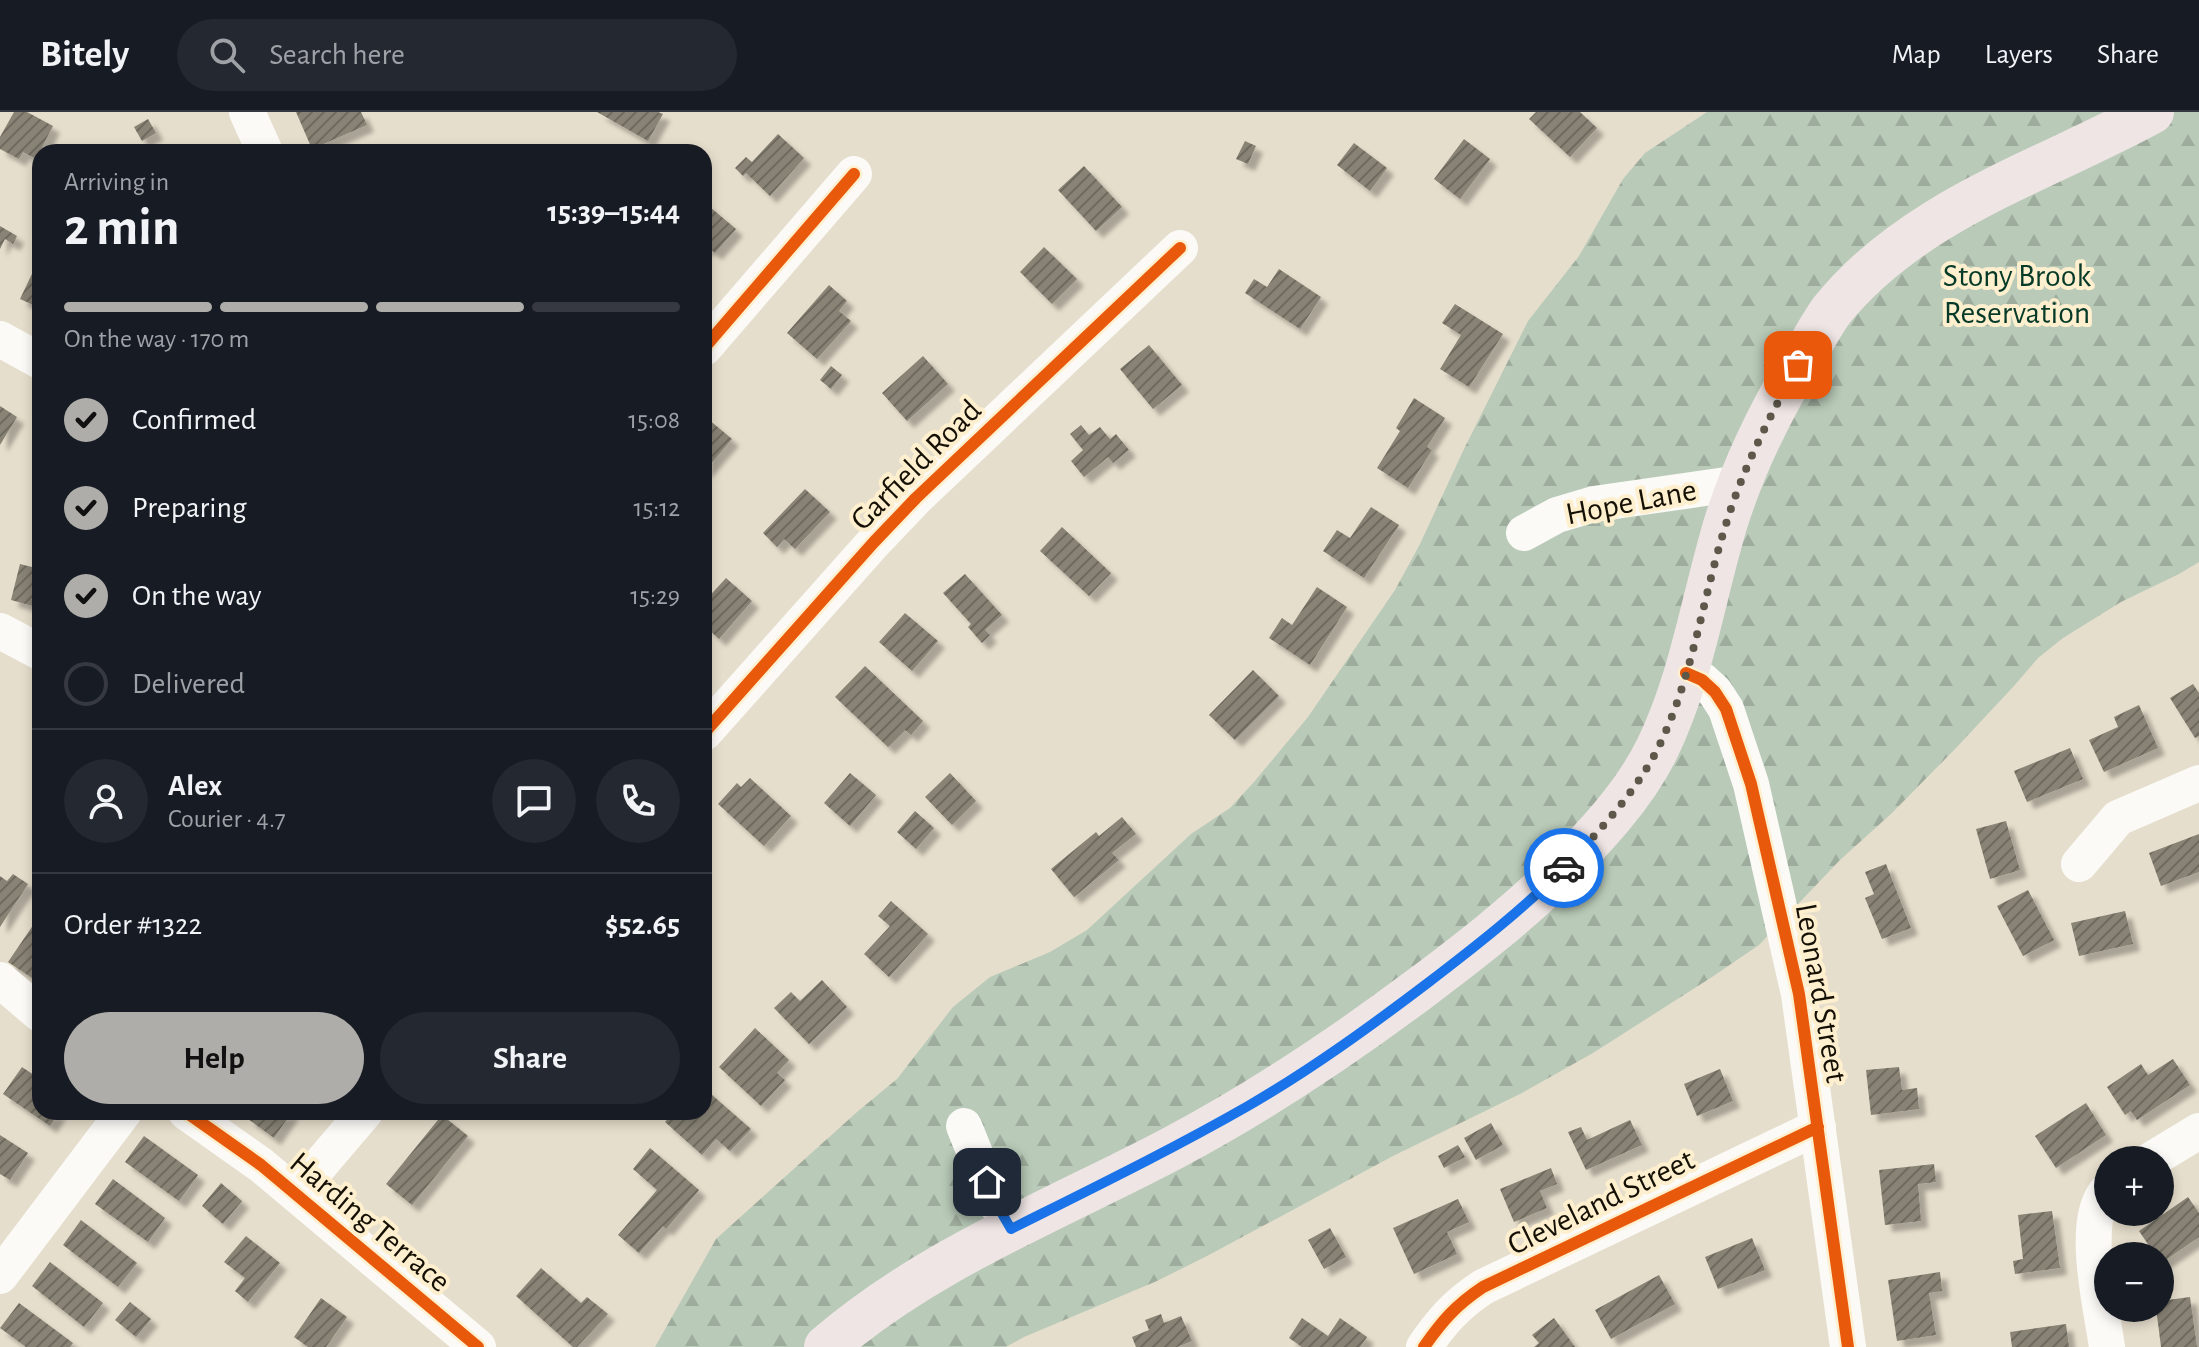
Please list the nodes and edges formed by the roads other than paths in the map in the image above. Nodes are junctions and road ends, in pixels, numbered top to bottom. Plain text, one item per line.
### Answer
1 (247, 112) edge
2 (2137, 116) edge
3 (261, 144) edge
4 (854, 174) dead end
5 (1180, 248) dead end
6 (0, 339) edge
7 (712, 339) edge
8 (32, 357) edge
9 (1740, 483) junction
10 (1524, 533) dead end
11 (0, 631) edge
12 (32, 648) edge
13 (1686, 673) junction
14 (712, 724) edge
15 (2199, 783) edge
16 (2079, 864) dead end
17 (0, 980) edge
18 (32, 1007) edge
19 (118, 1120) edge
20 (198, 1120) edge
21 (358, 1120) edge
22 (964, 1126) dead end
23 (1818, 1127) junction
24 (2199, 1131) edge
25 (2174, 1146) edge
26 (296, 1193) junction
27 (2094, 1216) edge
28 (1011, 1229) junction
29 (0, 1276) edge
30 (478, 1347) edge
31 (826, 1347) edge
32 (1424, 1347) edge
33 (1848, 1347) edge
34 (2107, 1347) edge

1 - 3 street
2 - 9 main road
4 - 7 street
5 - 14 street, Garfield Road
6 - 8 street
9 - 10 street, Hope Lane
9 - 13 main road
11 - 12 street
13 - 23 street, Leonard Street
13 - 28 main road
15 - 16 street
17 - 18 street
19 - 29 street
20 - 26 street, Harding Terrace
21 - 26 street
22 - 28 street
23 - 32 street, Cleveland Street
23 - 33 street, Leonard Street
24 - 25 street
26 - 30 street, Harding Terrace
27 - 34 street
28 - 31 main road

